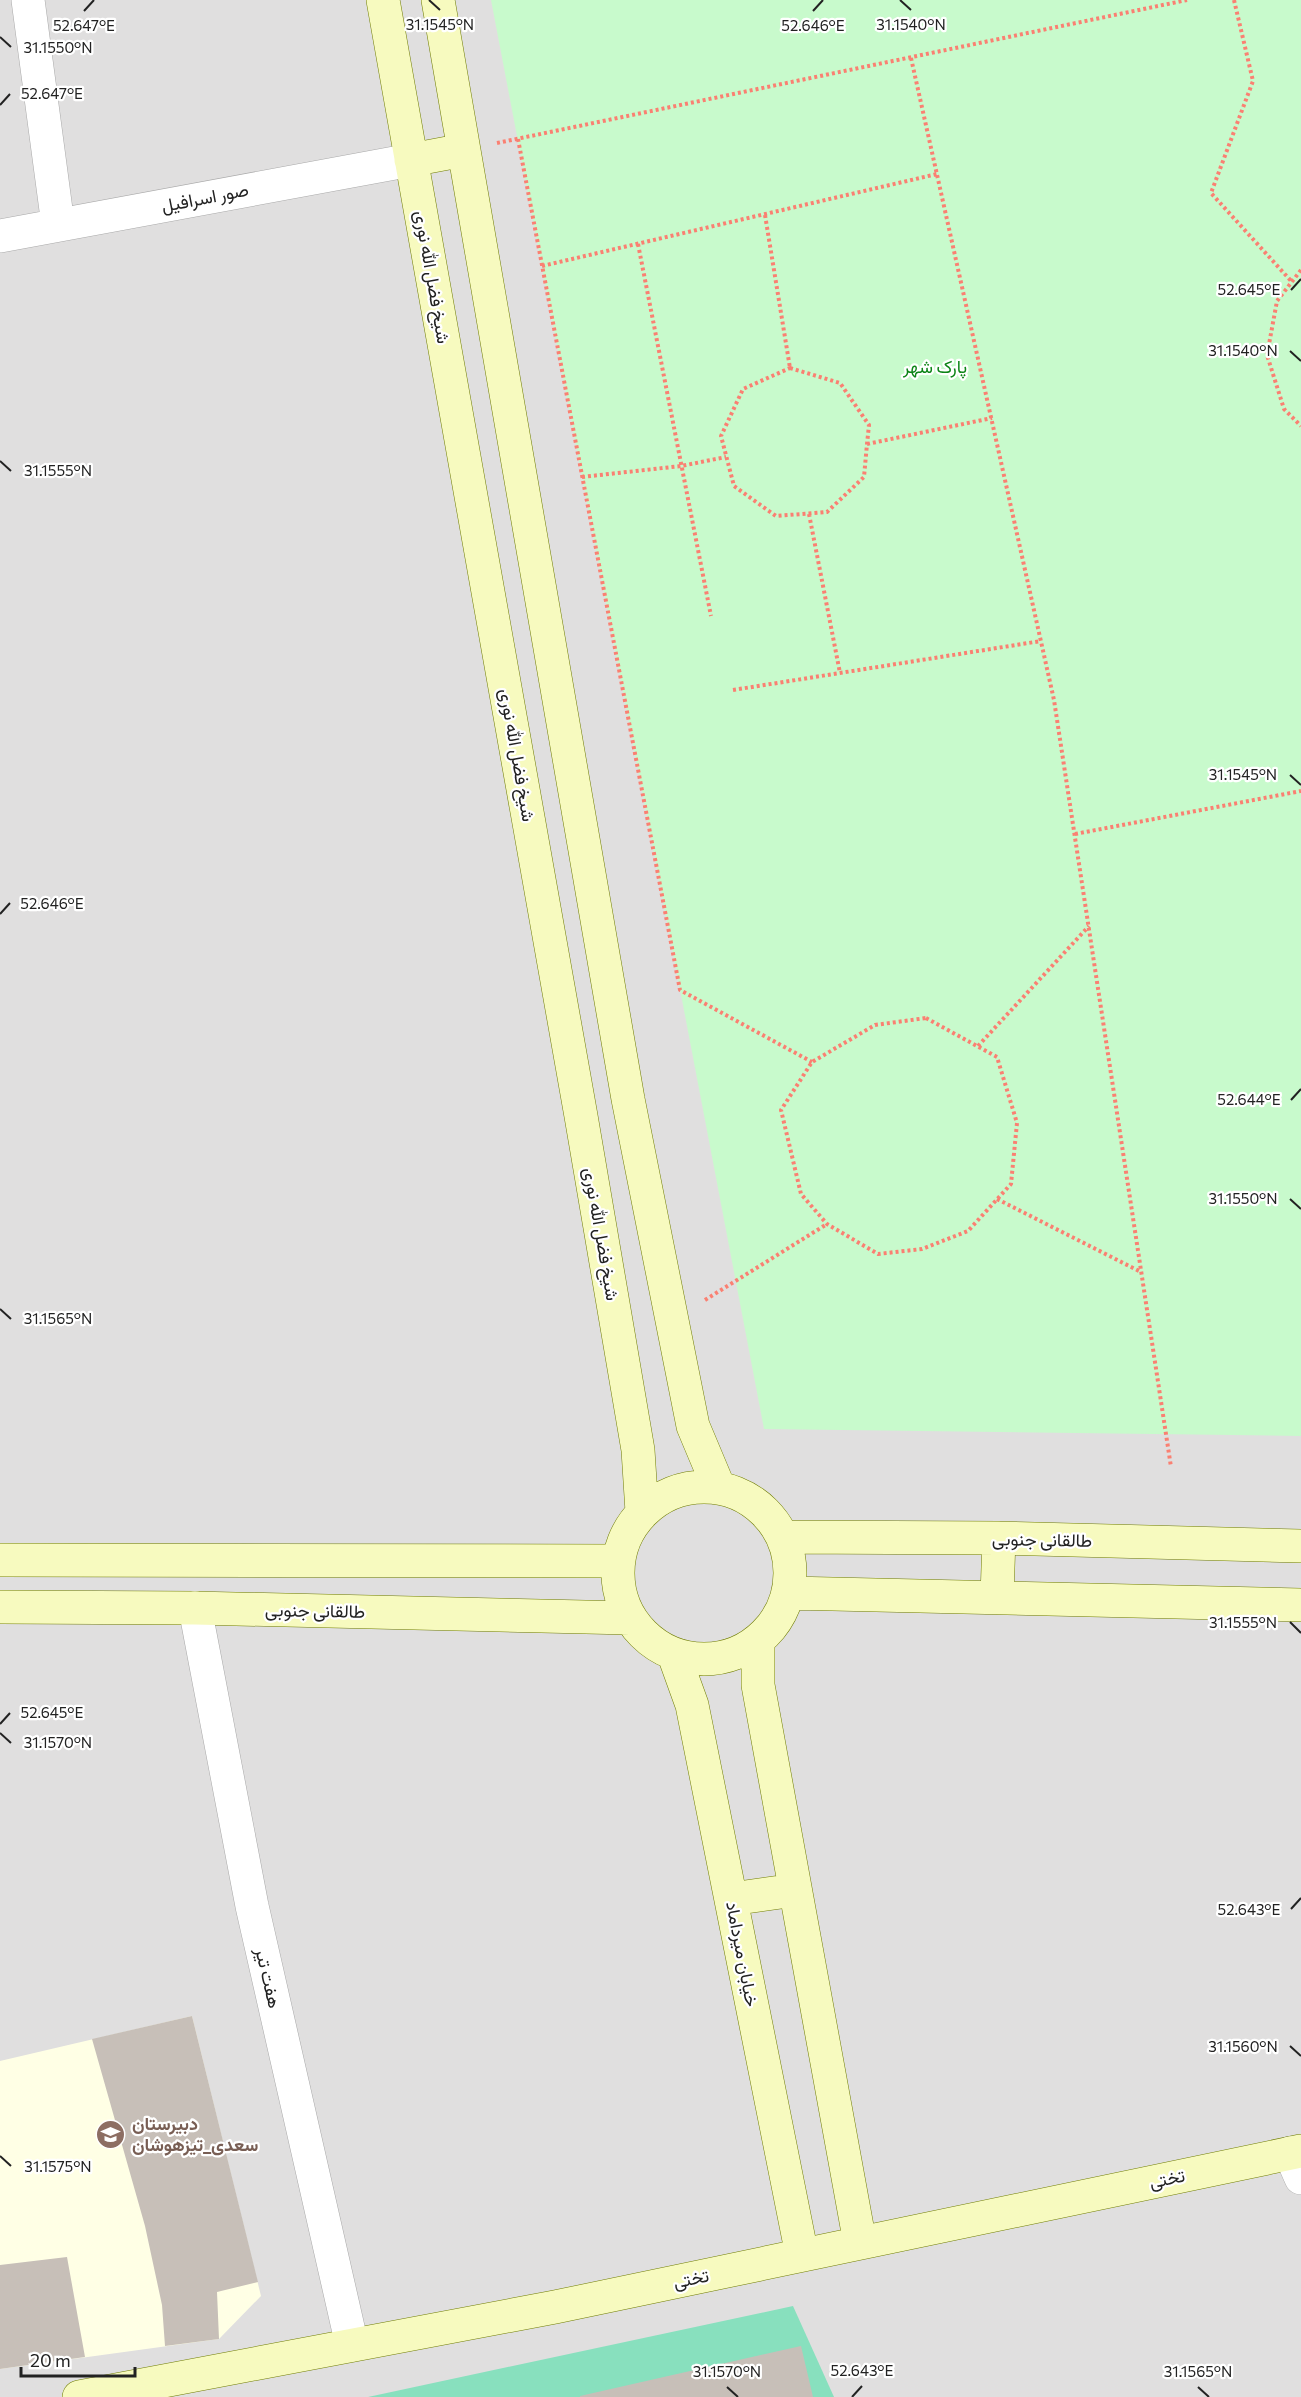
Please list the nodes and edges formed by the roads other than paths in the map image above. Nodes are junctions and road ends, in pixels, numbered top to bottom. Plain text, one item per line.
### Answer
1 (28, 0) edge
2 (383, 0) edge
3 (438, 0) edge
4 (464, 150) junction
5 (411, 160) junction
6 (58, 225) junction
7 (0, 236) edge
8 (719, 1488) junction
9 (642, 1512) junction
10 (783, 1538) junction
11 (999, 1538) junction
12 (1301, 1546) edge
13 (0, 1560) edge
14 (618, 1561) junction
15 (789, 1593) junction
16 (998, 1597) junction
17 (1301, 1605) edge
18 (0, 1606) edge
19 (195, 1608) junction
20 (630, 1618) junction
21 (758, 1641) junction
22 (674, 1655) junction
23 (795, 1890) junction
24 (731, 1899) junction
25 (1297, 2161) edge
26 (860, 2243) junction
27 (802, 2255) junction
28 (352, 2345) junction
29 (79, 2397) edge

1 - 6 street
2 - 5 street, شیخ فضل الله نوری
3 - 4 street
4 - 5 street
4 - 8 street
5 - 6 street, صور اسرافیل
5 - 9 street, شیخ فضل الله نوری
6 - 7 street, صور اسرافیل
8 - 9 street
8 - 10 street
9 - 14 street
10 - 11 street, طالقانی جنوبی
10 - 15 street
11 - 12 street, طالقانی جنوبی
11 - 16 street
13 - 14 street
14 - 20 street
15 - 16 street
15 - 21 street
16 - 17 street
18 - 19 street, طالقانی جنوبی
19 - 20 street, طالقانی جنوبی
19 - 28 street, هفت تیر
20 - 22 street
21 - 22 street
21 - 23 street
22 - 24 street, خیابان میرداماد
23 - 24 street
23 - 26 street
24 - 27 street, خیابان میرداماد
25 - 26 street, تختی
26 - 27 street, تختی
27 - 28 street, تختی
28 - 29 street, تختی

